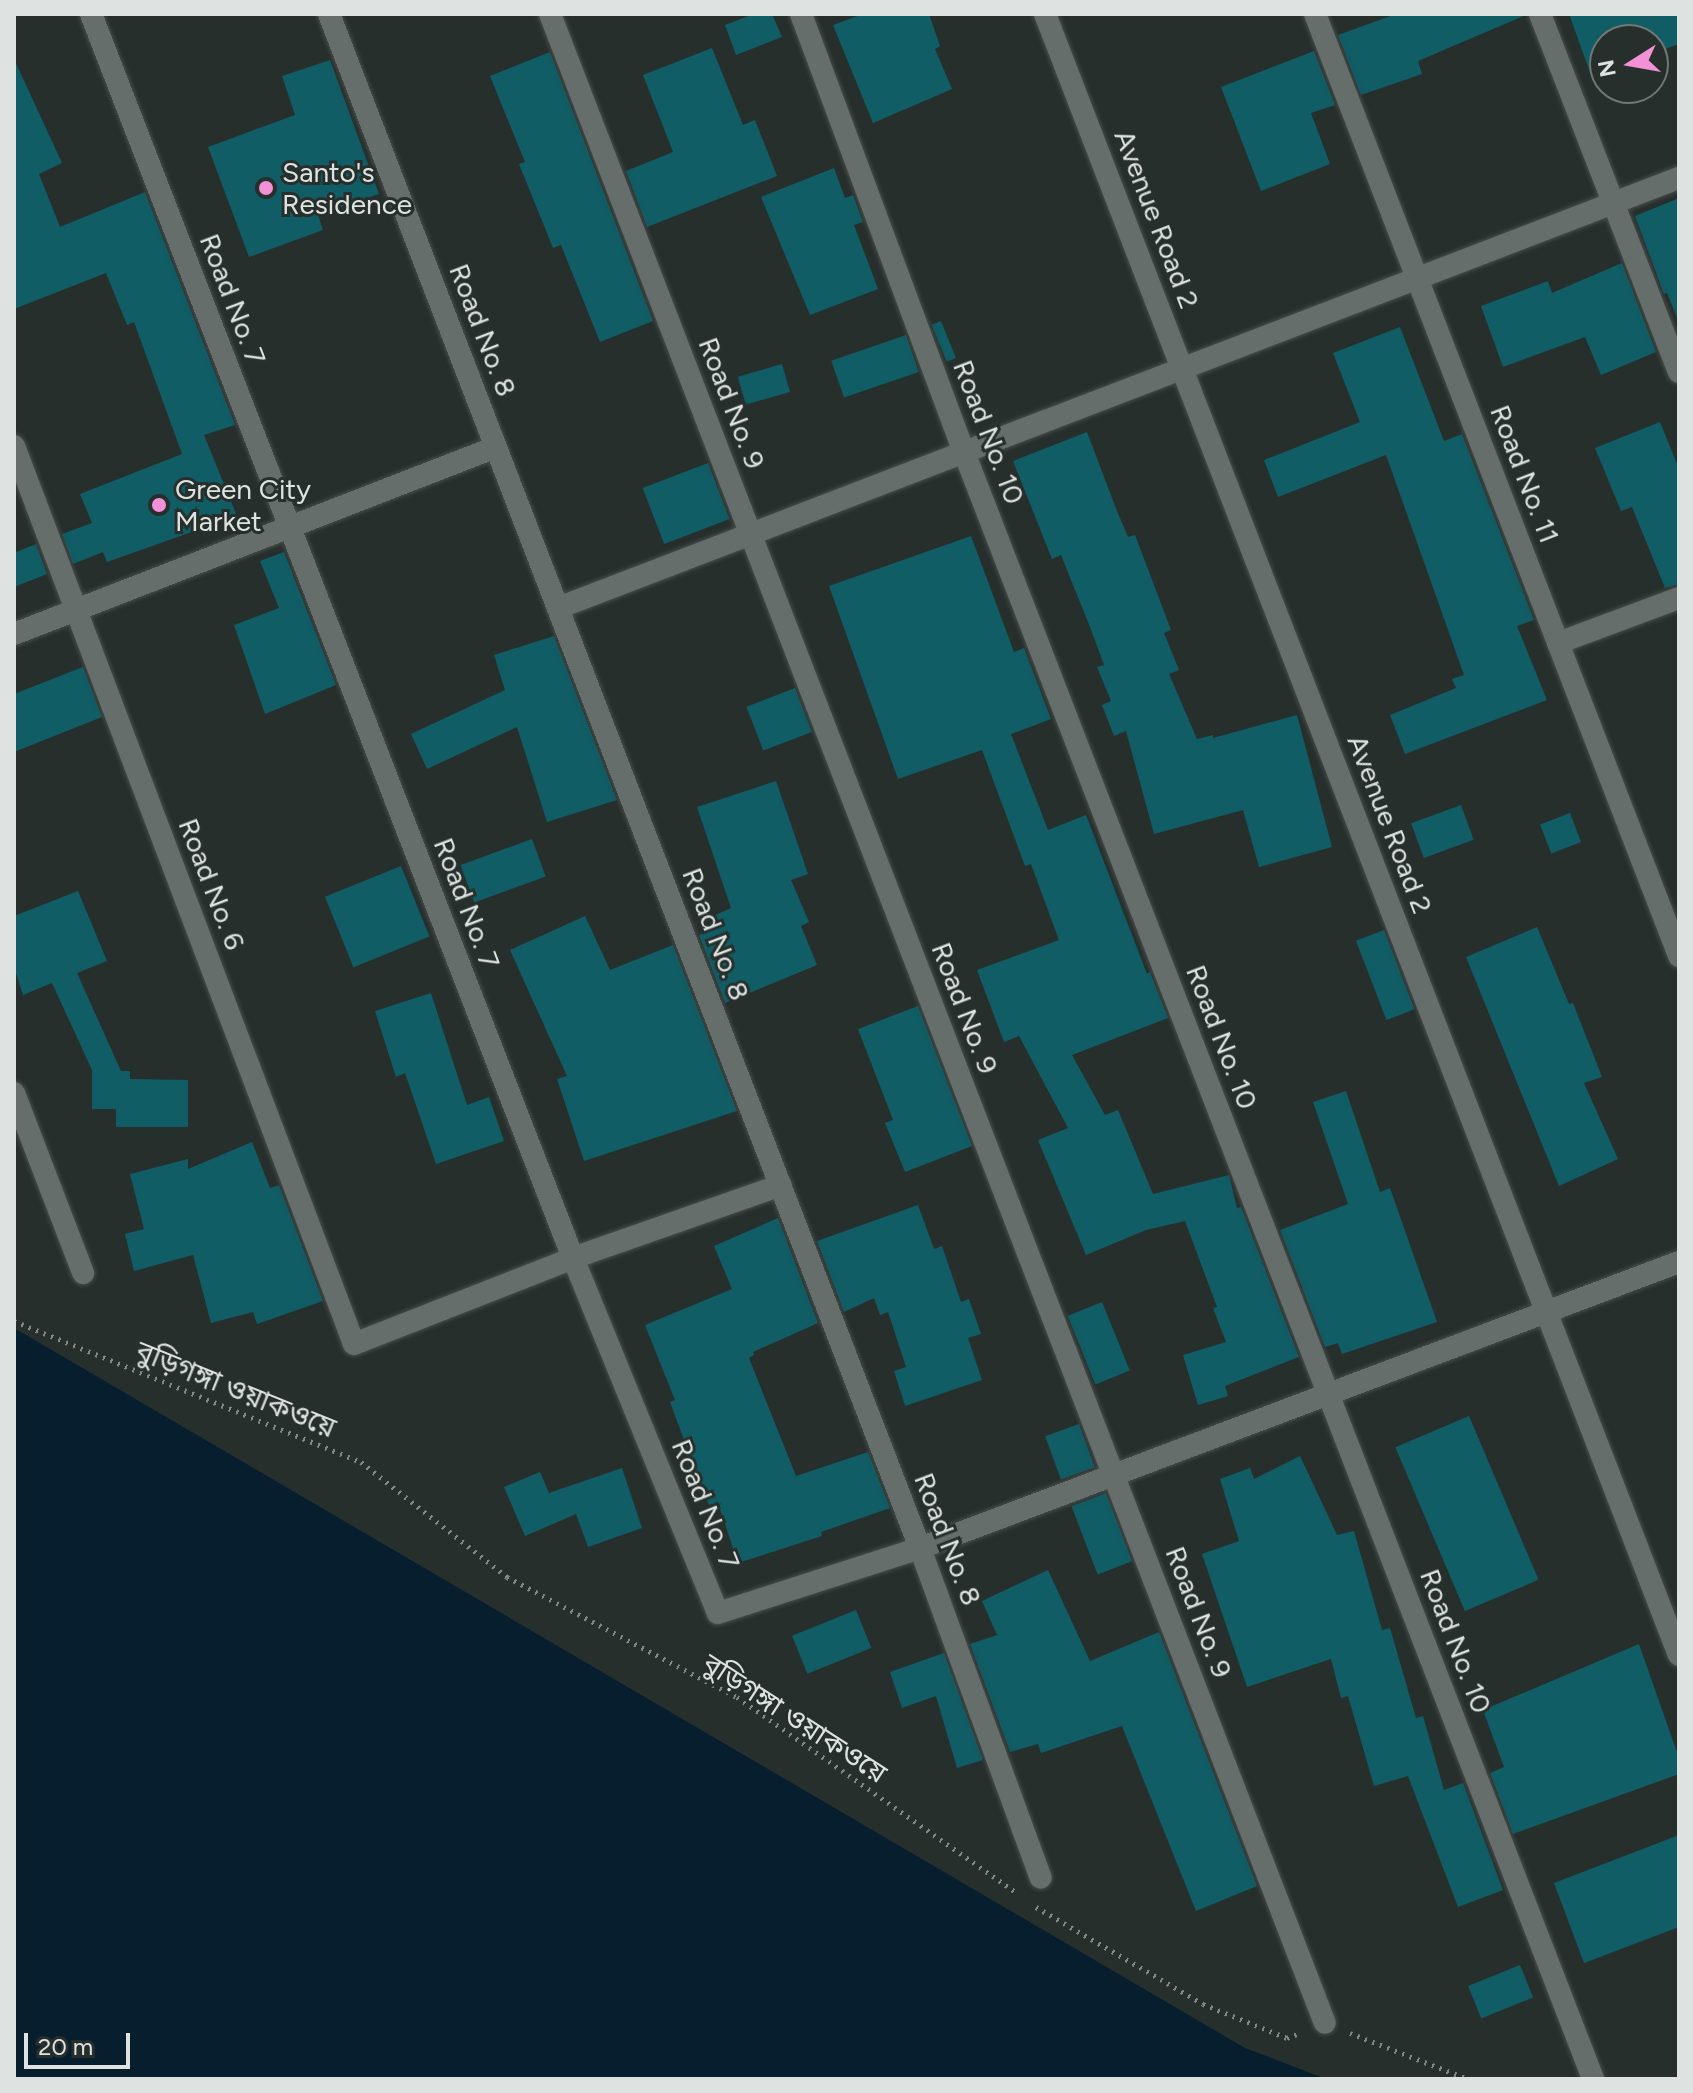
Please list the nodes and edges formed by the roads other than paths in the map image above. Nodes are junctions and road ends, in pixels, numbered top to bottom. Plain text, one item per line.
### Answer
1 (91, 14) edge
2 (329, 14) edge
3 (550, 14) edge
4 (801, 14) edge
5 (1045, 14) edge
6 (1315, 14) edge
7 (1540, 14) edge
8 (1679, 178) edge
9 (1614, 203) junction
10 (1417, 279) junction
11 (1182, 369) junction
12 (1679, 372) edge
13 (14, 446) edge
14 (496, 447) junction
15 (964, 452) junction
16 (290, 527) junction
17 (750, 534) junction
18 (1679, 598) edge
19 (558, 608) junction
20 (76, 610) junction
21 (14, 634) edge
22 (1558, 643) junction
23 (1679, 956) edge
24 (14, 1093) edge
25 (781, 1185) junction
26 (573, 1258) junction
27 (1679, 1262) edge
28 (83, 1273) dead end
29 (1547, 1312) junction
30 (1328, 1394) junction
31 (1113, 1475) junction
32 (920, 1548) junction
33 (1679, 1655) edge
34 (1041, 1878) dead end
35 (1325, 2023) road end
36 (1593, 2079) edge

1 - 16 street, Road No. 7
2 - 14 street, Road No. 8
3 - 17 street, Road No. 9
4 - 15 street, Road No. 10
5 - 11 street, Avenue Road 2
6 - 10 street, Road No. 11
7 - 9 street
8 - 9 street
9 - 10 street
9 - 12 street
10 - 11 street
10 - 22 street, Road No. 11
11 - 15 street
11 - 29 street, Avenue Road 2
13 - 20 street, Road No. 6
14 - 16 street
14 - 19 street, Road No. 8
15 - 17 street
15 - 30 street, Road No. 10
16 - 20 street
16 - 26 street, Road No. 7
17 - 19 street
17 - 31 street, Road No. 9
18 - 22 street
19 - 25 street, Road No. 8
20 - 21 street
20 - 26 street, Road No. 6
22 - 23 street, Road No. 11
24 - 28 street
25 - 26 street
25 - 32 street, Road No. 8
26 - 32 street, Road No. 7
27 - 29 street
29 - 30 street
29 - 33 street, Avenue Road 2
30 - 31 street
30 - 36 street, Road No. 10
31 - 32 street
31 - 35 street, Road No. 9
32 - 34 street, Road No. 8

